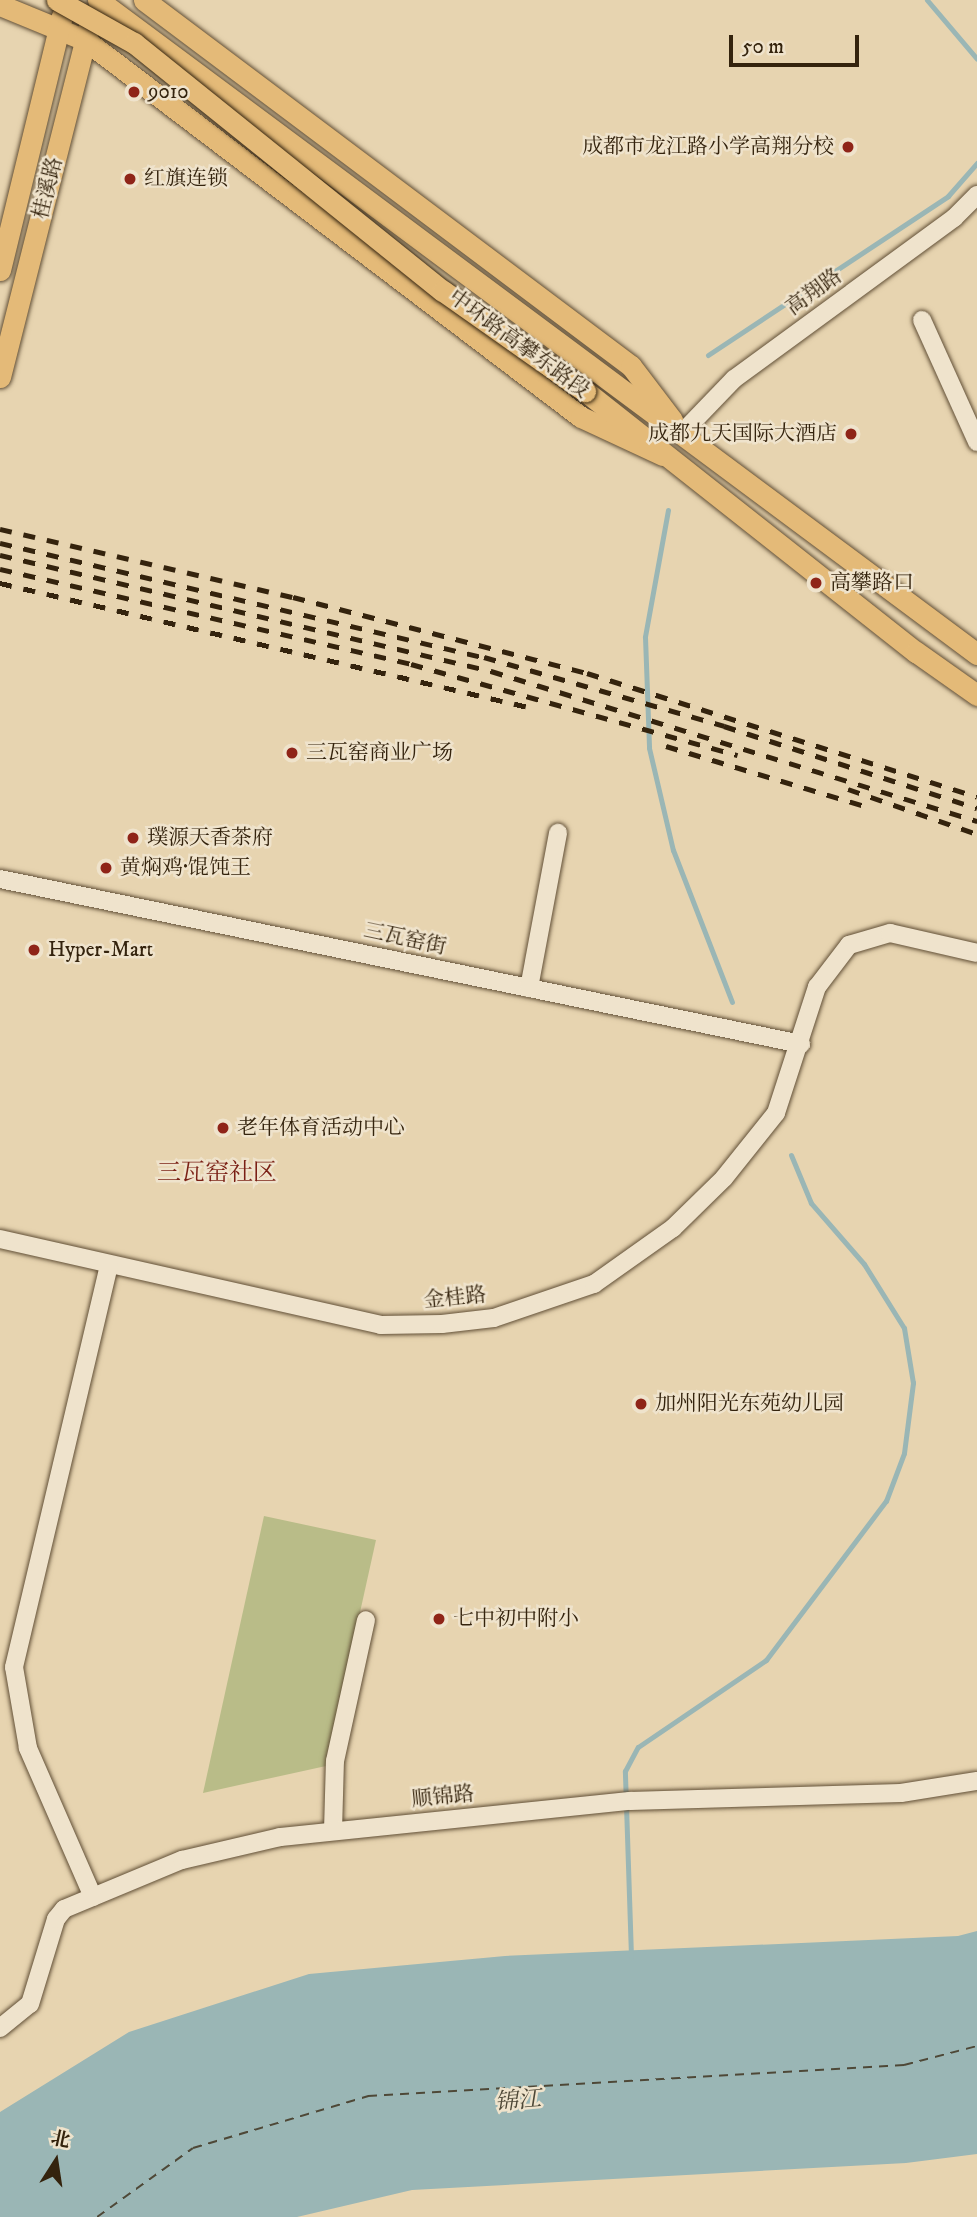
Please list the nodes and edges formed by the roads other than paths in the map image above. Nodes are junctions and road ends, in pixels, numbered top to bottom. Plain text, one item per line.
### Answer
1 (57, 0) edge
2 (66, 0) edge
3 (97, 0) edge
4 (148, 2) edge
5 (0, 5) edge
6 (59, 28) junction
7 (85, 40) junction
8 (977, 195) edge
9 (0, 270) edge
10 (922, 320) dead end
11 (0, 377) edge
12 (589, 381) junction
13 (682, 433) junction
14 (977, 442) edge
15 (663, 455) junction
16 (977, 654) edge
17 (977, 695) edge
18 (558, 833) dead end
19 (0, 878) edge
20 (977, 953) edge
21 (529, 988) junction
22 (801, 1044) junction
23 (0, 1239) edge
24 (109, 1265) junction
25 (366, 1620) dead end
26 (977, 1781) edge
27 (333, 1831) junction
28 (93, 1897) junction
29 (0, 2028) edge

1 - 12 main road, 中环路高攀东路段, bridge
2 - 6 main road, 桂溪路
3 - 7 main road, 桂溪路
3 - 12 main road, 中环路高攀东路段
4 - 13 main road
5 - 6 main road
6 - 7 main road
6 - 9 main road, 桂溪路
7 - 11 main road, 桂溪路
7 - 15 main road
8 - 13 street, 高翔路
10 - 14 street
12 - 13 main road, 中环路高攀东路段
12 - 15 main road, 中环路高攀东路段
13 - 16 main road, 中环路高攀东路段
15 - 17 main road, 中环路高攀东路段
18 - 21 street
19 - 21 street, 三瓦窑街
20 - 22 street, 金桂路
21 - 22 street, 三瓦窑街
22 - 24 street, 金桂路
23 - 24 street, 金桂路
24 - 28 street
25 - 27 street
26 - 27 street, 顺锦路
27 - 28 street, 顺锦路
28 - 29 street, 顺锦路

